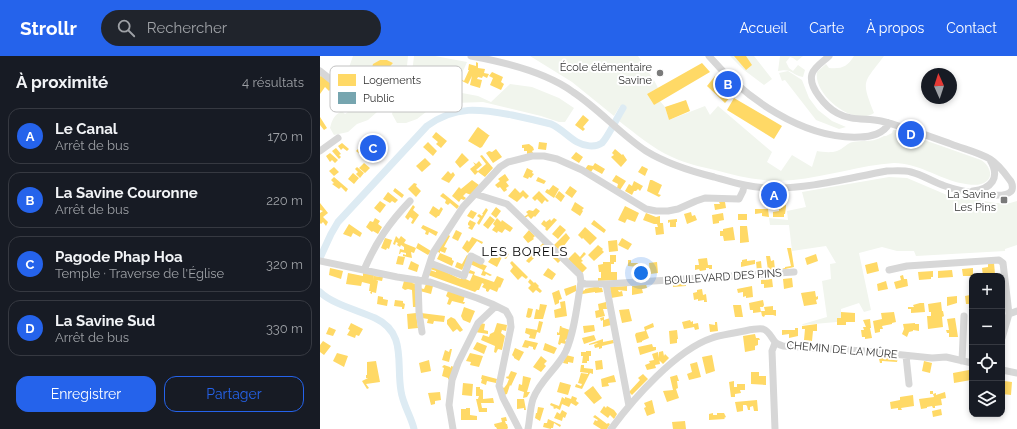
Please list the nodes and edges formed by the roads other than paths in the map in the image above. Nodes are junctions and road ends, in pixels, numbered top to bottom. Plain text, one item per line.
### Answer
1 (471, 56) edge
2 (709, 56) edge
3 (829, 56) edge
4 (320, 71) edge
5 (330, 79) edge
6 (889, 123) junction
7 (338, 138) dead end
8 (320, 151) edge
9 (989, 158) junction
10 (744, 185) junction
11 (966, 191) junction
12 (475, 194) junction
13 (410, 201) dead end
14 (322, 261) edge
15 (481, 261) dead end
16 (430, 263) junction
17 (364, 270) junction
18 (890, 270) dead end
19 (794, 272) dead end
20 (421, 280) junction
21 (581, 282) junction
22 (606, 284) junction
23 (496, 306) junction
24 (1017, 311) edge
25 (1009, 314) junction
26 (964, 316) dead end
27 (1005, 328) edge
28 (422, 332) dead end
29 (776, 343) junction
30 (906, 356) junction
31 (962, 361) junction
32 (969, 362) edge
33 (1005, 371) edge
34 (1017, 374) edge
35 (909, 384) dead end
36 (629, 406) junction
37 (453, 429) edge
38 (519, 429) edge
39 (528, 429) edge
40 (611, 429) edge
41 (774, 429) edge

1 - 10 street
2 - 6 street
3 - 6 street
4 - 5 street
6 - 9 street
7 - 8 street
9 - 11 street
9 - 11 street
10 - 11 street
10 - 12 street
12 - 16 street
12 - 21 street
13 - 17 street
14 - 17 street
15 - 16 street
16 - 20 street
17 - 20 street
18 - 25 street
19 - 22 street, BOULEVARD DES PINS
20 - 23 street
20 - 28 street
21 - 22 street, BOULEVARD DES PINS
21 - 39 street
22 - 36 street
23 - 37 street
23 - 38 street
24 - 25 street
25 - 27 street
26 - 31 street
29 - 30 street, CHEMIN DE LA MÛRE
29 - 36 street, CHEMIN DE LA MÛRE
29 - 41 street
30 - 31 street, CHEMIN DE LA MÛRE
30 - 35 street
31 - 32 street, CHEMIN DE LA MÛRE
33 - 34 street
36 - 40 street, CHEMIN DE LA MÛRE

